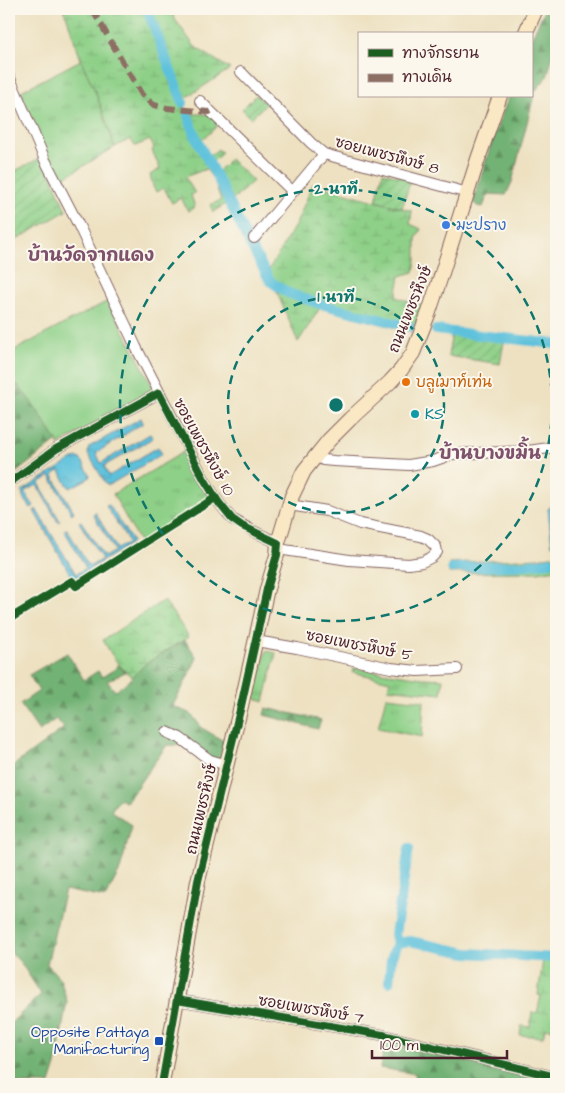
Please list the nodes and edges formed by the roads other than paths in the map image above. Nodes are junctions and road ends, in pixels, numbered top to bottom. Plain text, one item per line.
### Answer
1 (536, 9) edge
2 (526, 32) edge
3 (242, 72) dead end
4 (9, 76) edge
5 (499, 98) edge
6 (200, 100) dead end
7 (324, 154) junction
8 (292, 191) junction
9 (468, 193) junction
10 (254, 238) dead end
11 (159, 393) junction
12 (556, 447) edge
13 (316, 456) junction
14 (9, 483) edge
15 (289, 506) junction
16 (278, 546) junction
17 (256, 640) junction
18 (458, 669) dead end
19 (167, 732) dead end
20 (227, 762) junction
21 (177, 1000) junction
22 (556, 1077) edge
23 (162, 1084) edge

1 - 2 main road
3 - 7 street, ซอยเพชรหึงษ์ 8
4 - 11 street, ซอยเพชรหึงษ์ 10
5 - 9 main road, ถนนเพชรหึงษ์
6 - 8 street
7 - 8 street
7 - 9 street, ซอยเพชรหึงษ์ 8
8 - 10 street
9 - 13 main road, ถนนเพชรหึงษ์
11 - 14 street
11 - 16 street, ซอยเพชรหึงษ์ 10
12 - 13 street
13 - 15 main road, ถนนเพชรหึงษ์
15 - 16 main road, ถนนเพชรหึงษ์
15 - 16 street, ซอยเพชรหึงษ์ 10
16 - 17 main road, ถนนเพชรหึงษ์
17 - 18 street, ซอยเพชรหึงษ์ 5
17 - 20 main road, ถนนเพชรหึงษ์
19 - 20 street
20 - 21 main road, ถนนเพชรหึงษ์
21 - 22 street, ซอยเพชรหึงษ์ 7
21 - 23 main road, ถนนเพชรหึงษ์

